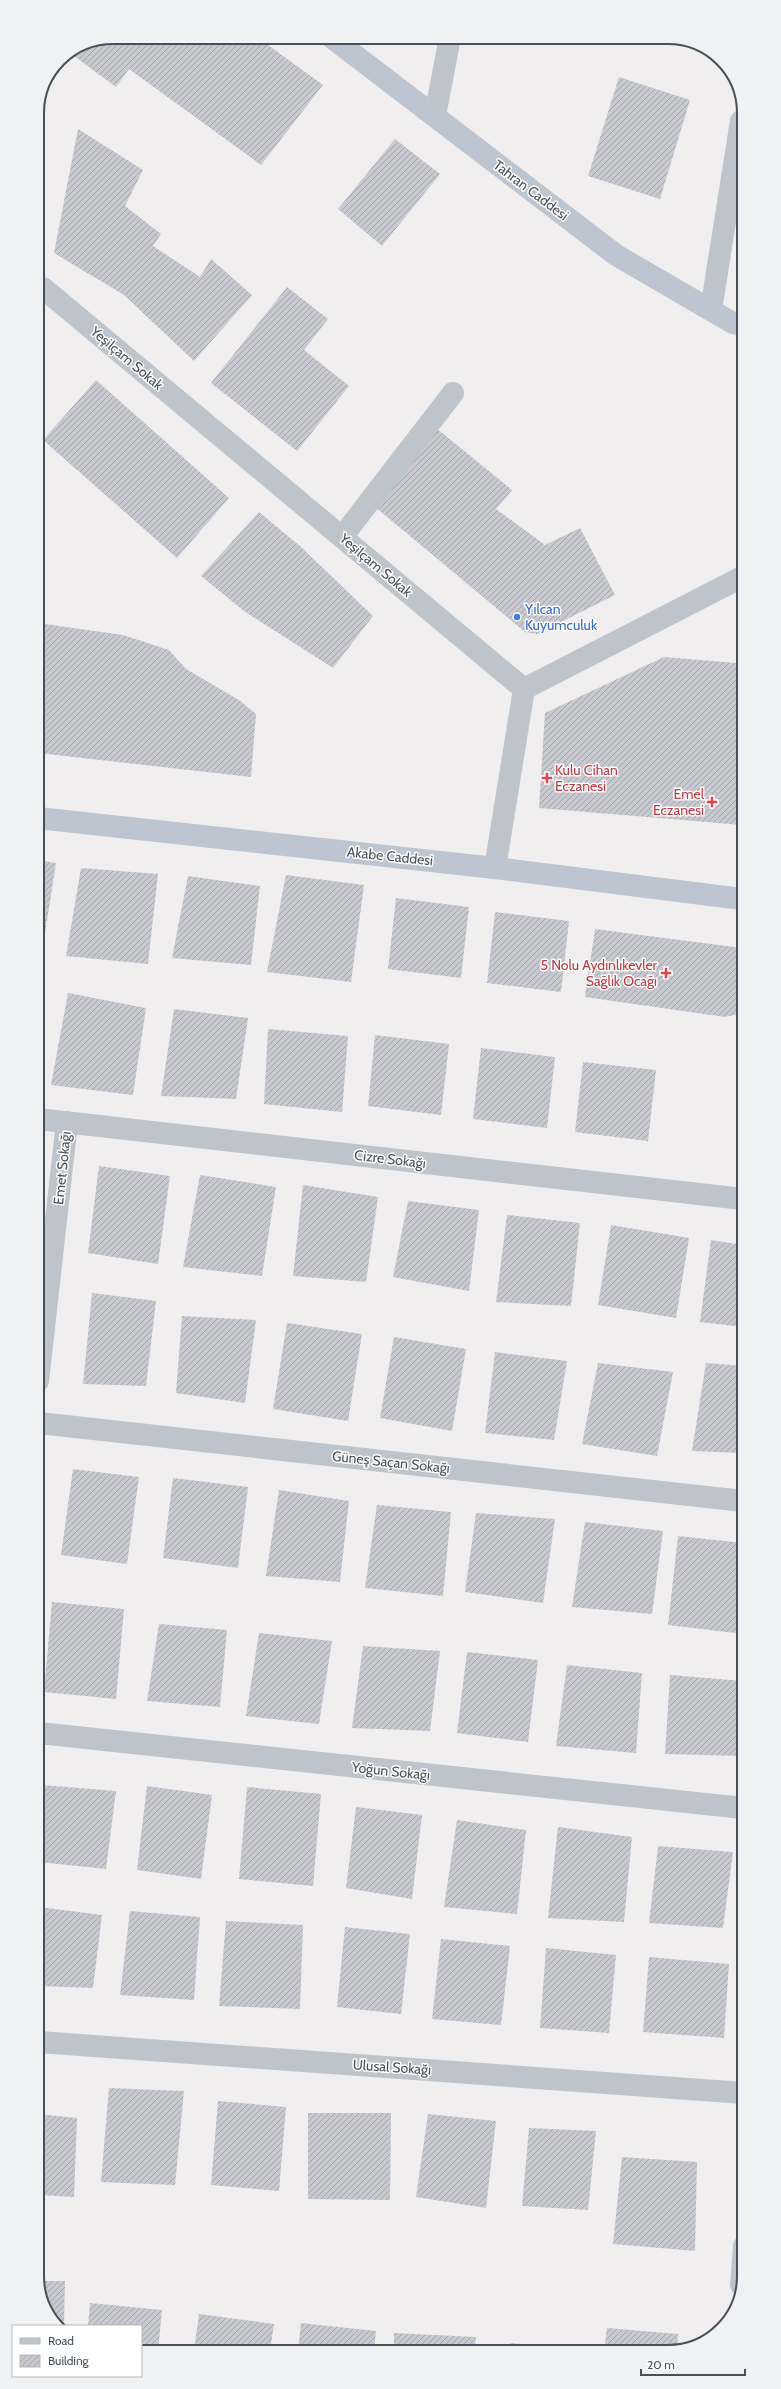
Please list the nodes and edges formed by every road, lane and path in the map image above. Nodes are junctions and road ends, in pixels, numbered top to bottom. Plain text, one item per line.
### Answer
1 (340, 44) edge
2 (449, 44) edge
3 (435, 116) junction
4 (737, 151) edge
5 (44, 289) edge
6 (711, 310) junction
7 (737, 324) edge
8 (453, 392) dead end
9 (342, 536) junction
10 (737, 580) edge
11 (524, 689) junction
12 (44, 819) edge
13 (495, 868) junction
14 (737, 898) edge
15 (44, 1120) edge
16 (67, 1122) junction
17 (737, 1198) edge
18 (44, 1327) edge
19 (44, 1424) edge
20 (737, 1500) edge
21 (44, 1734) edge
22 (737, 1807) edge
23 (44, 2042) edge
24 (737, 2092) edge

1 - 3 street, Tahran Caddesi
2 - 3 street
3 - 6 street, Tahran Caddesi
4 - 6 street
5 - 9 street, Yeşilçam Sokak
6 - 7 street, Tahran Caddesi
8 - 9 street
9 - 11 street, Yeşilçam Sokak
10 - 11 street
11 - 13 street
12 - 13 street, Akabe Caddesi
13 - 14 street, Akabe Caddesi
15 - 16 street, Cizre Sokağı
16 - 17 street, Cizre Sokağı
16 - 18 street, Emet Sokağı
19 - 20 street, Güneş Saçan Sokağı
21 - 22 street, Yoğun Sokağı
23 - 24 street, Ulusal Sokağı

